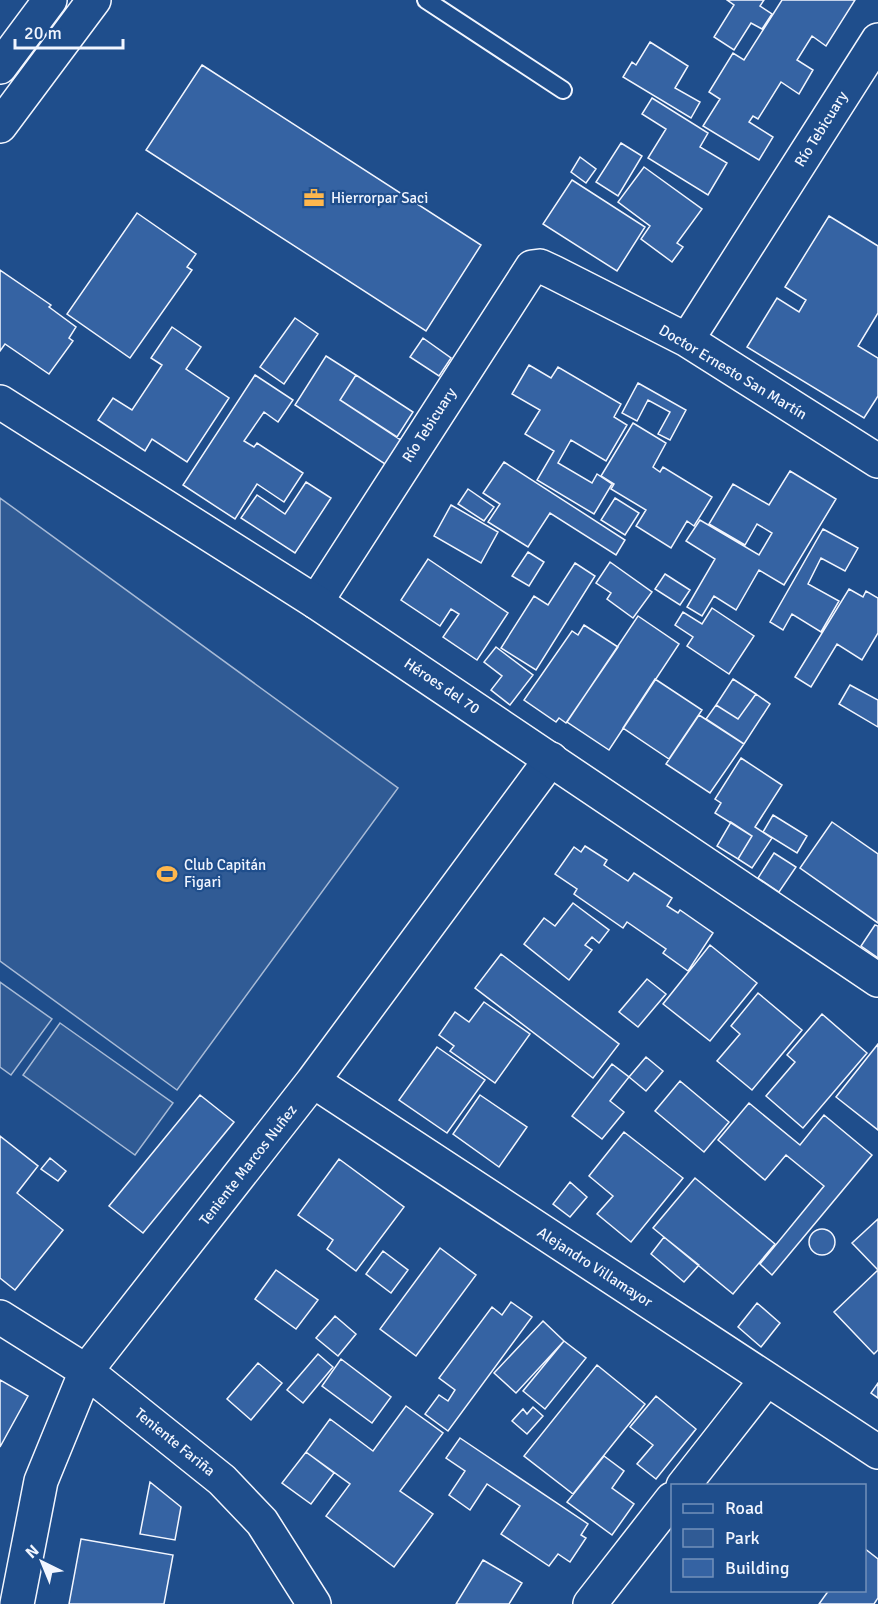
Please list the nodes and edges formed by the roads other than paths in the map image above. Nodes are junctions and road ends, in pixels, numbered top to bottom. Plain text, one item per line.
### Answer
1 (50, 0) edge
2 (94, 0) edge
3 (426, 0) edge
4 (878, 40) edge
5 (0, 67) edge
6 (562, 90) dead end
7 (0, 126) edge
8 (553, 272) joint
9 (687, 340) junction
10 (0, 402) edge
11 (878, 461) edge
12 (316, 602) junction
13 (551, 759) junction
14 (878, 980) edge
15 (313, 1081) junction
16 (0, 1317) edge
17 (86, 1371) junction
18 (767, 1379) junction
19 (878, 1452) edge
20 (684, 1484) edge
21 (671, 1500) edge
22 (17, 1604) edge
23 (314, 1604) edge
24 (590, 1604) edge

1 - 5 street
2 - 7 street
3 - 6 lane
4 - 9 street, Río Tebicuary
8 - 9 street, Doctor Ernesto San Martín
8 - 12 street, Río Tebicuary
9 - 11 street, Doctor Ernesto San Martín
10 - 12 street, Héroes del 70
12 - 13 street, Héroes del 70
13 - 14 street, Héroes del 70
13 - 15 street, Teniente Marcos Nuñez
15 - 17 street, Teniente Marcos Nuñez
15 - 18 street, Alejandro Villamayor
16 - 17 street, Teniente Fariña
17 - 22 street, Teniente Marcos Nuñez
17 - 23 street, Teniente Fariña
18 - 19 street, Alejandro Villamayor
18 - 20 street
21 - 24 street

